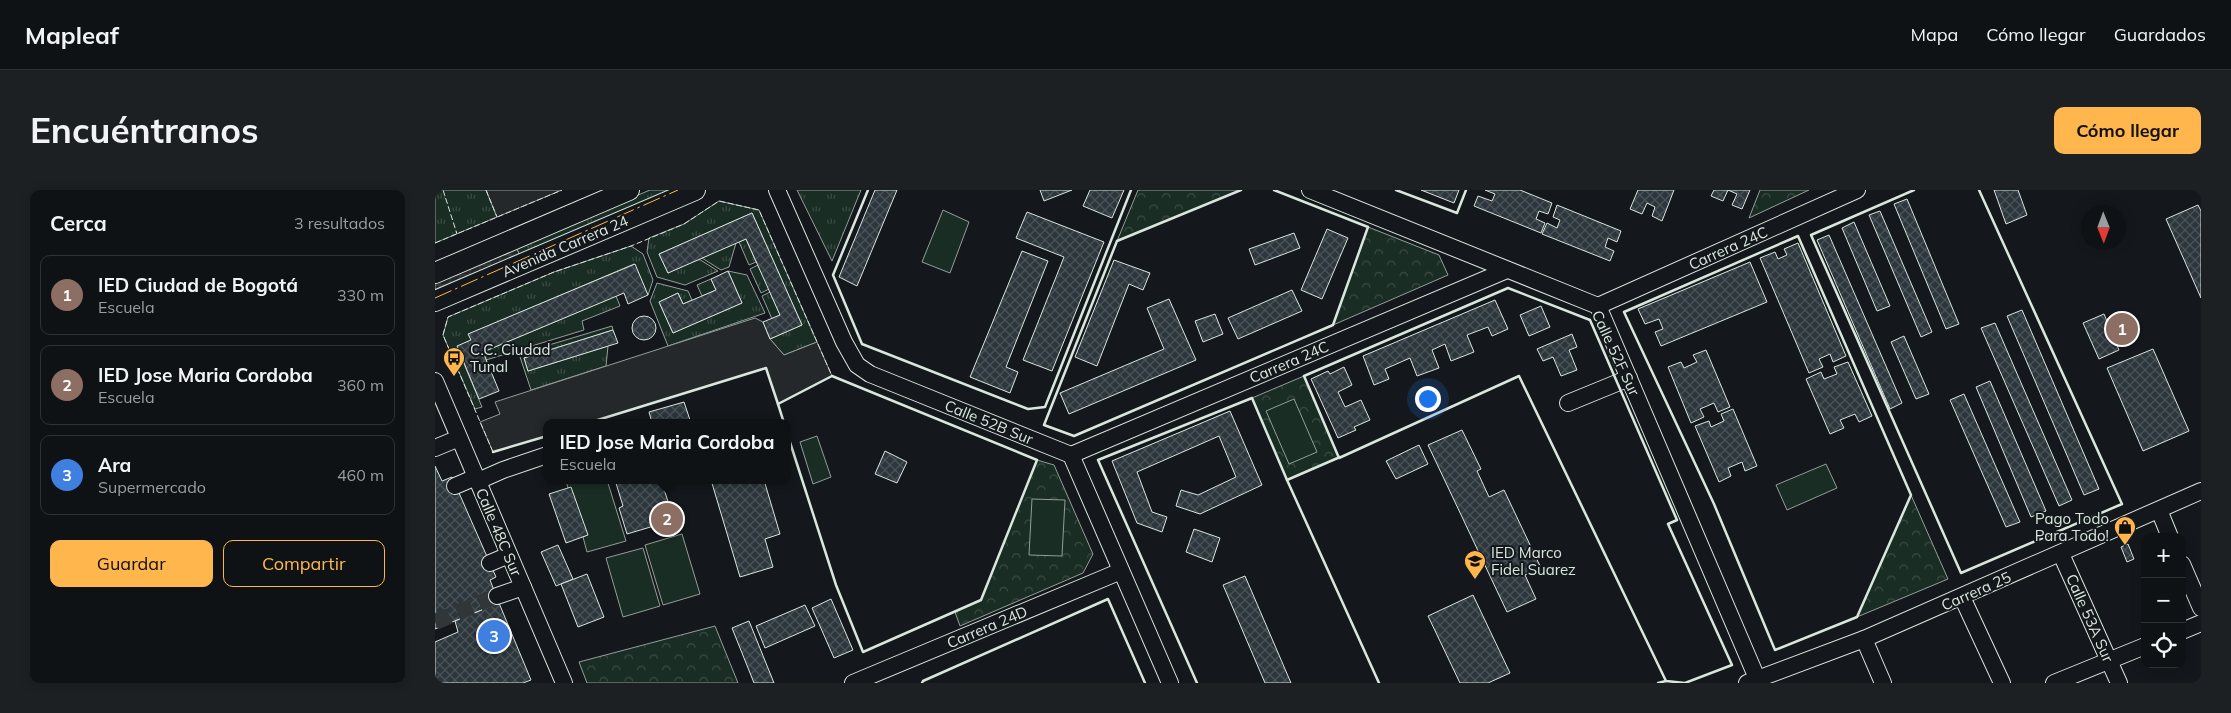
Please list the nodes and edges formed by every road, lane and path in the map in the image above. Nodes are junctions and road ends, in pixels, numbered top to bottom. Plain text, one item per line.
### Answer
1 (629, 190) edge
2 (695, 190) edge
3 (777, 190) edge
4 (1310, 190) edge
5 (1857, 190) edge
6 (1507, 270) junction
7 (435, 273) edge
8 (435, 301) edge
9 (1598, 306) junction
10 (1629, 378) junction
11 (435, 381) edge
12 (1568, 403) dead end
13 (459, 438) junction
14 (435, 448) edge
15 (1071, 455) junction
16 (543, 456) edge
17 (477, 480) junction
18 (456, 489) dead end
19 (2201, 491) edge
20 (2159, 510) junction
21 (2169, 533) edge
22 (2061, 554) junction
23 (510, 557) junction
24 (491, 565) dead end
25 (1121, 571) junction
26 (2186, 573) edge
27 (523, 587) junction
28 (497, 596) tunnel mouth
29 (1962, 597) junction
30 (2201, 608) edge
31 (2201, 623) edge
32 (2186, 629) edge
33 (1865, 639) junction
34 (2141, 648) edge
35 (2110, 660) junction
36 (1755, 682) edge
37 (564, 683) edge
38 (853, 683) edge
39 (1170, 683) edge
40 (1883, 683) edge
41 (2003, 683) edge
42 (2054, 683) edge
43 (2119, 683) edge

1 - 7 main road, Avenida Carrera 24
2 - 8 main road, Avenida Carrera 24
3 - 15 street, Calle 52B Sur
4 - 6 street, Calle 52F Sur
5 - 9 street, Carrera 24C
6 - 9 street, Calle 52F Sur
6 - 15 street, Carrera 24C
9 - 10 street, Calle 52F Sur
10 - 12 street
10 - 36 street, Calle 52F Sur
11 - 13 street, Calle 48C Sur
13 - 14 street
13 - 17 street, Calle 48C Sur
15 - 25 street
16 - 17 street
17 - 18 street
17 - 23 street, Calle 48C Sur
19 - 20 street, Carrera 25
20 - 21 street
20 - 22 street, Carrera 25
22 - 29 street, Carrera 25
22 - 35 street, Calle 53A Sur
23 - 24 street
23 - 27 street, Calle 48C Sur
25 - 38 street, Carrera 24D
25 - 39 street
26 - 30 street
27 - 28 street
27 - 37 street, Calle 48C Sur
29 - 33 street, Carrera 25
29 - 41 street
31 - 32 street
33 - 36 street, Carrera 25
33 - 40 street
34 - 35 street
35 - 42 street
35 - 43 street, Calle 53A Sur

